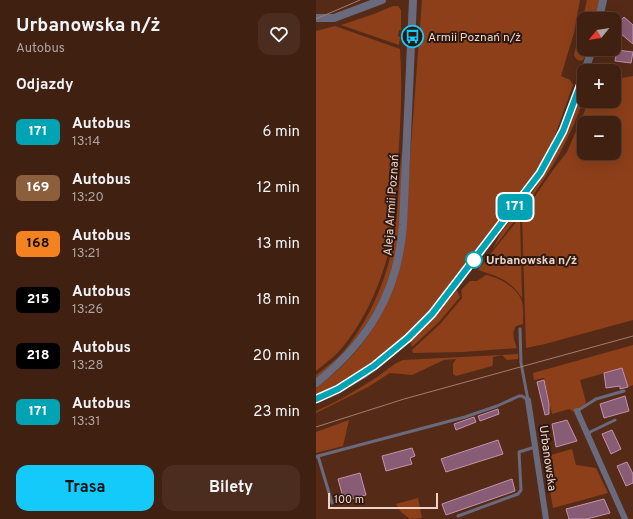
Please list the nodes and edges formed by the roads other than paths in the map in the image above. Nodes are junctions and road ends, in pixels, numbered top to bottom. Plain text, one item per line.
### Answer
1 (382, 0) edge
2 (413, 0) edge
3 (603, 0) edge
4 (600, 12) edge
5 (338, 17) junction
6 (316, 18) edge
7 (316, 24) edge
8 (577, 94) edge
9 (520, 329) dead end
10 (316, 383) edge
11 (624, 391) dead end
12 (316, 399) edge
13 (528, 400) junction
14 (577, 411) joint
15 (615, 420) dead end
16 (588, 436) junction
17 (535, 447) junction
18 (317, 457) edge
19 (332, 503) dead end
20 (458, 516) dead end
21 (546, 519) edge
22 (624, 519) edge

1 - 5 street
2 - 10 street, Aleja Armii Poznań
3 - 4 street
5 - 6 street
5 - 7 street
8 - 12 street
9 - 13 lane
11 - 14 lane
13 - 17 street, Urbanowska
13 - 18 lane
14 - 16 street
15 - 16 lane
16 - 22 street
17 - 20 lane
17 - 21 street, Urbanowska
18 - 19 lane

